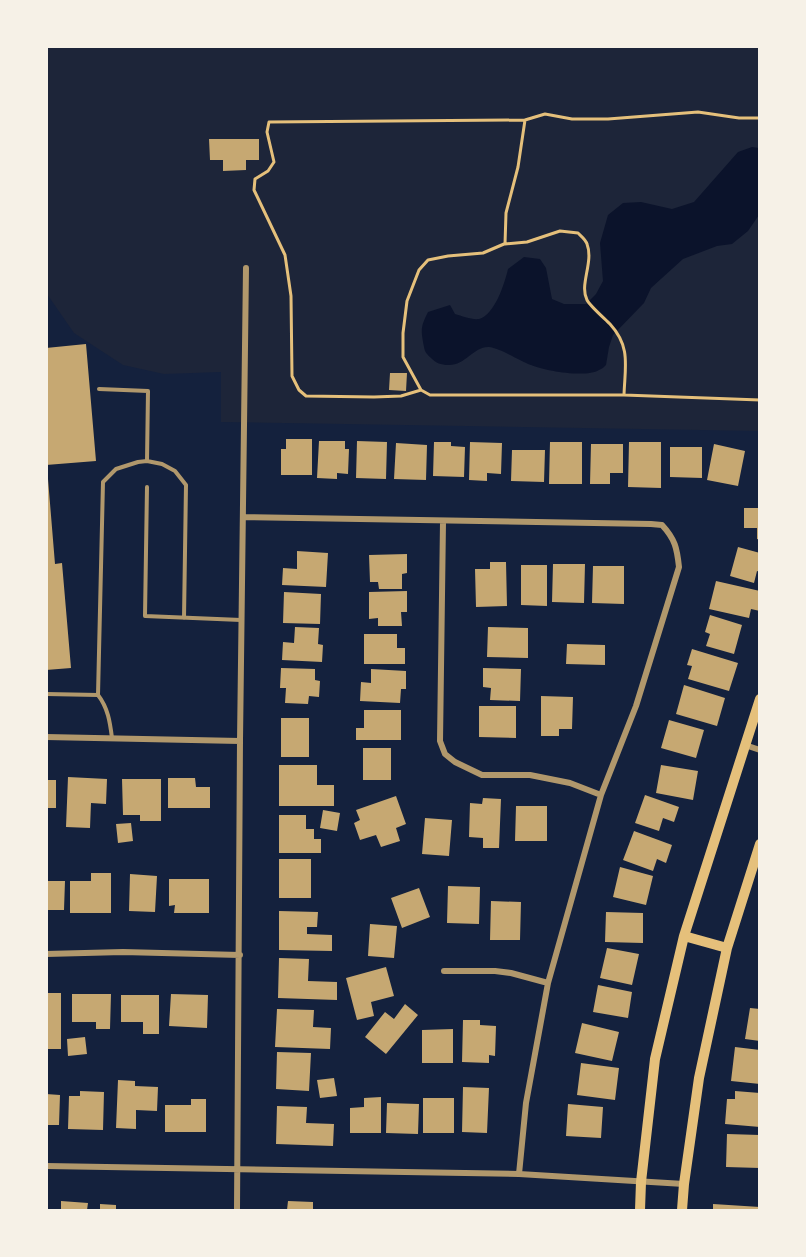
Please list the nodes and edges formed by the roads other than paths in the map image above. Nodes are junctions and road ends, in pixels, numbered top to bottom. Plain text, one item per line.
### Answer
1 (246, 268) dead end
2 (99, 389) dead end
3 (147, 461) junction
4 (147, 487) dead end
5 (243, 518) junction
6 (443, 522) junction
7 (184, 618) junction
8 (241, 620) junction
9 (46, 694) edge
10 (98, 695) junction
11 (759, 699) edge
12 (46, 737) edge
13 (112, 739) junction
14 (240, 741) junction
15 (744, 745) junction
16 (759, 750) edge
17 (601, 795) junction
18 (759, 844) edge
19 (684, 936) junction
20 (728, 948) junction
21 (46, 954) edge
22 (240, 955) junction
23 (444, 971) dead end
24 (548, 983) junction
25 (46, 1166) edge
26 (238, 1169) junction
27 (519, 1174) junction
28 (641, 1182) junction
29 (684, 1184) junction
30 (237, 1210) edge
31 (640, 1210) edge
32 (682, 1210) edge

1 - 5 street
2 - 3 lane
3 - 7 lane
3 - 10 lane
4 - 7 lane
5 - 6 street
5 - 8 street
6 - 17 street
6 - 17 street
7 - 8 lane
8 - 14 street
9 - 10 lane
10 - 13 lane
11 - 15 main road
12 - 13 street
13 - 14 street
14 - 22 street
15 - 16 street
15 - 19 main road
17 - 24 street
18 - 20 main road
19 - 20 main road
19 - 28 main road
20 - 29 main road
21 - 22 street
22 - 26 street
23 - 24 street
24 - 27 street
25 - 26 street
26 - 27 street
26 - 30 street
27 - 28 street
28 - 29 street
28 - 31 main road
29 - 32 main road

